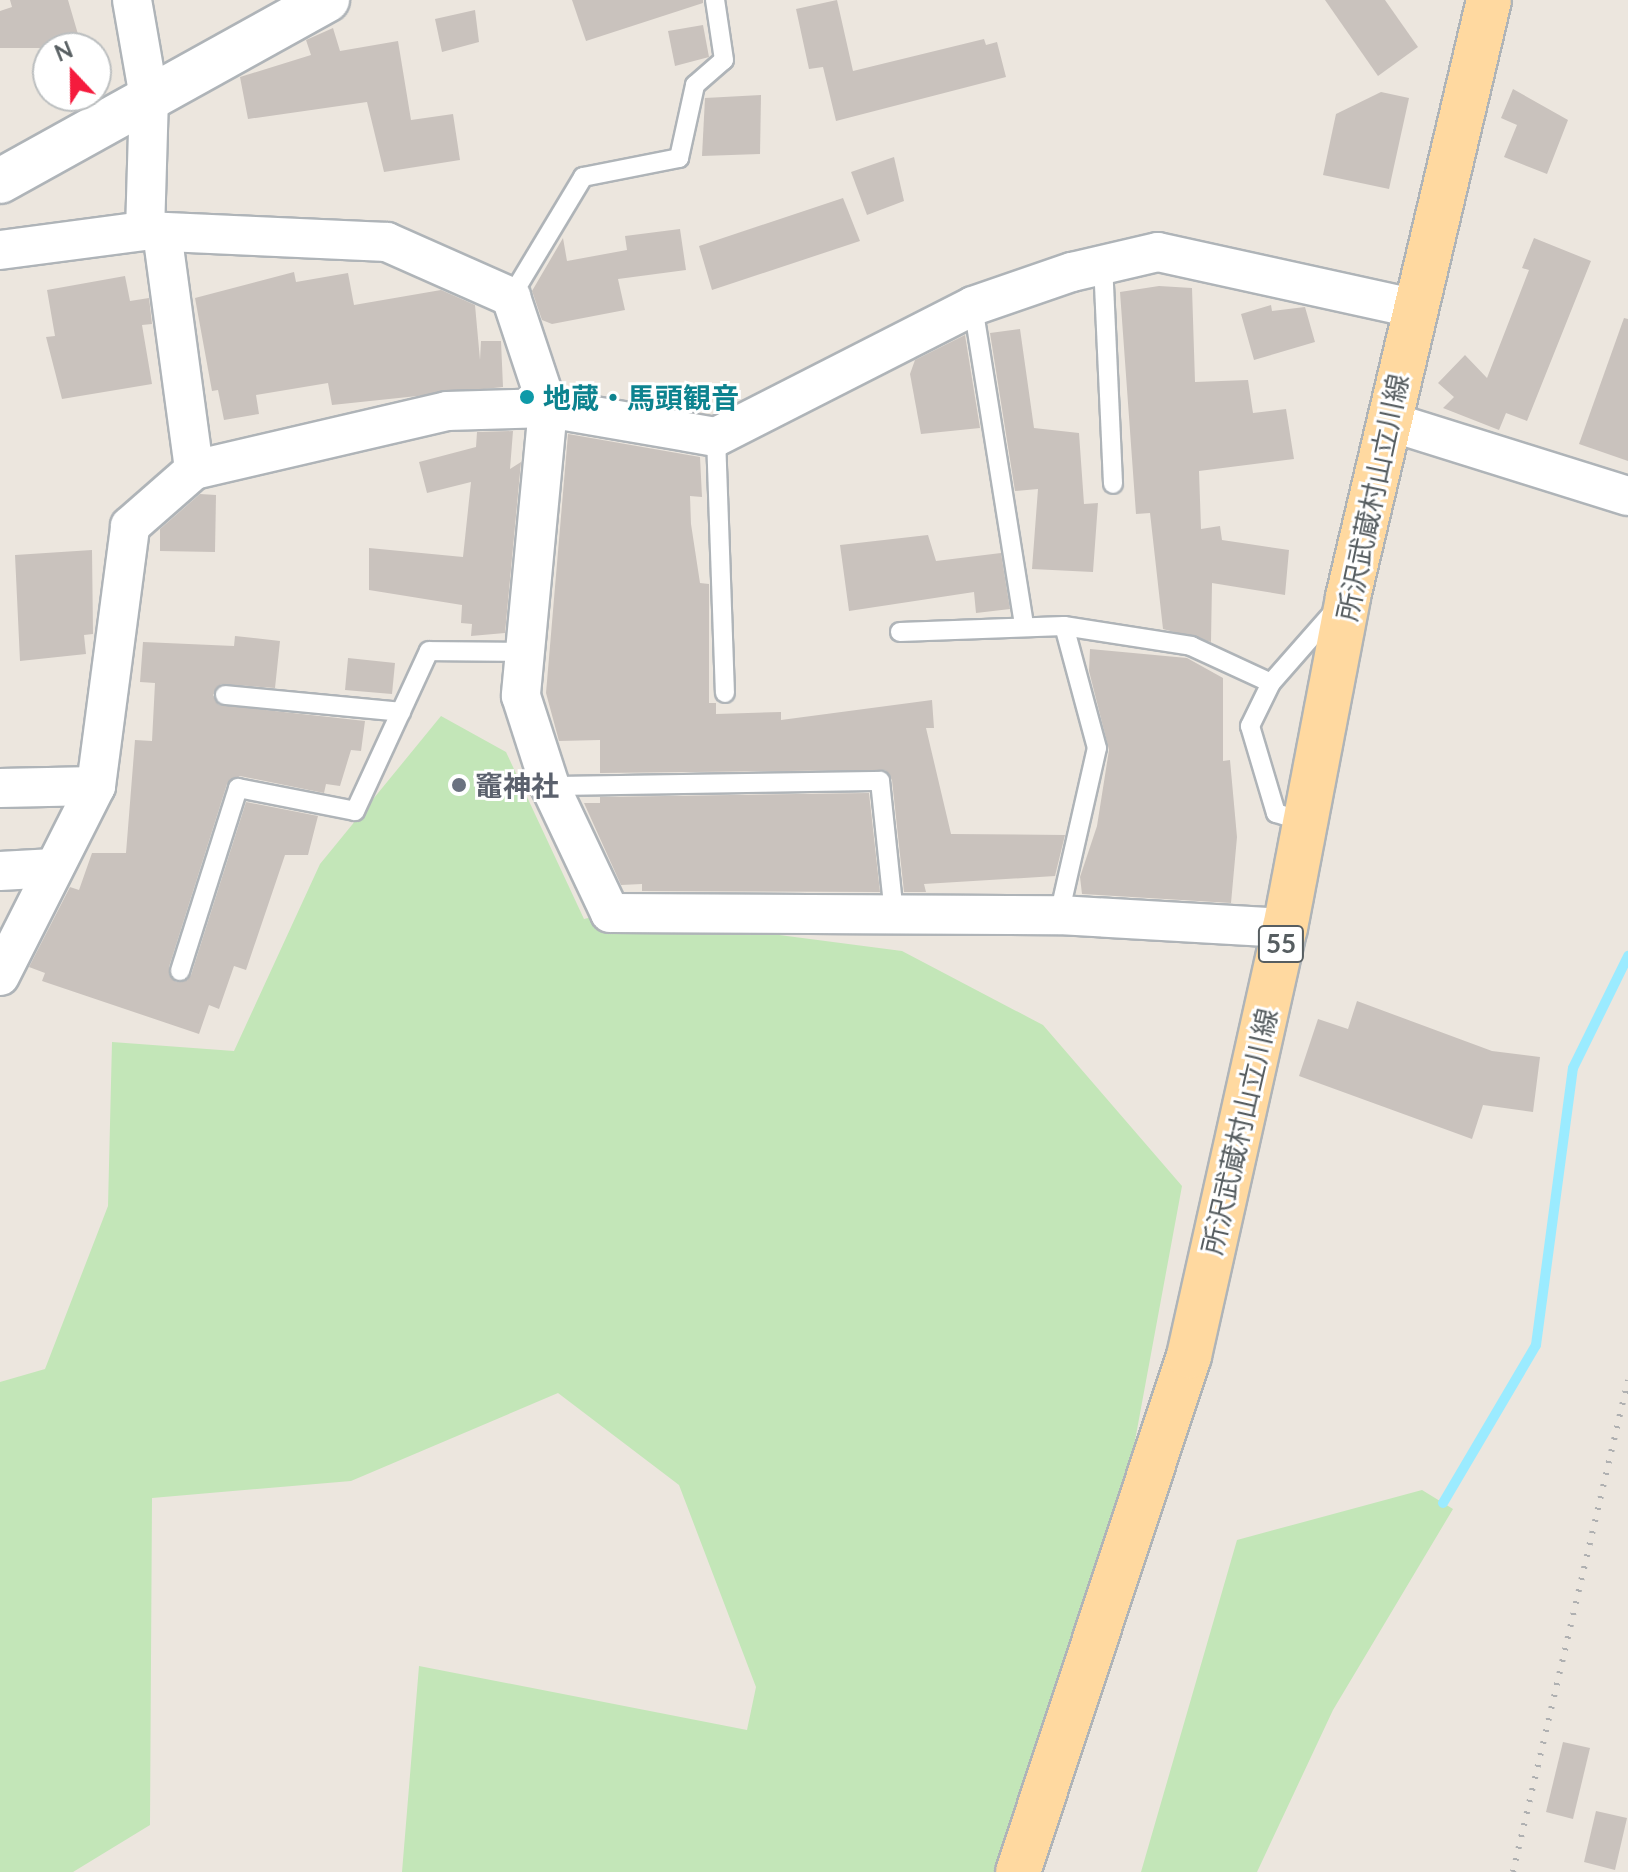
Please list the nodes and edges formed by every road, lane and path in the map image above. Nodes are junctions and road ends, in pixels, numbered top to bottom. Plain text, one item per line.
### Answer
1 (132, 0) edge
2 (327, 0) edge
3 (715, 0) edge
4 (1489, 0) edge
5 (149, 97) junction
6 (0, 181) edge
7 (153, 232) junction
8 (0, 250) edge
9 (1103, 263) junction
10 (511, 297) junction
11 (973, 306) junction
12 (1413, 308) junction
13 (548, 408) junction
14 (1388, 421) junction
15 (716, 437) junction
16 (194, 470) junction
17 (1113, 484) dead end
18 (1628, 496) edge
19 (1348, 597) junction
20 (1024, 623) junction
21 (1064, 626) junction
22 (900, 632) dead end
23 (523, 652) junction
24 (1271, 683) junction
25 (725, 693) dead end
26 (225, 695) dead end
27 (401, 712) junction
28 (96, 786) junction
29 (550, 786) junction
30 (0, 788) edge
31 (1305, 822) junction
32 (54, 868) junction
33 (0, 871) edge
34 (894, 915) junction
35 (1059, 915) junction
36 (1285, 928) junction
37 (180, 971) dead end
38 (0, 976) edge
39 (1018, 1872) edge

1 - 5 street
2 - 5 street
3 - 10 lane
4 - 12 main road, 所沢武蔵村山立川線 / 55
5 - 6 street
5 - 7 street
7 - 8 street
7 - 10 street
7 - 16 street
9 - 11 street
9 - 12 street
9 - 17 lane
10 - 13 street
11 - 15 street
11 - 20 lane
12 - 14 main road, 所沢武蔵村山立川線 / 55
13 - 15 street
13 - 16 street
13 - 23 street
14 - 18 street
14 - 19 main road, 所沢武蔵村山立川線 / 55
15 - 25 lane
16 - 28 street
19 - 24 lane
19 - 31 main road, 所沢武蔵村山立川線 / 55
20 - 21 lane
20 - 22 lane
21 - 24 lane
21 - 35 lane
23 - 27 lane
23 - 29 street
24 - 31 lane
26 - 27 lane
27 - 37 lane
28 - 30 street
28 - 32 street
29 - 34 street
29 - 34 lane
31 - 36 main road, 所沢武蔵村山立川線 / 55
32 - 33 street
32 - 38 street
34 - 35 street
35 - 36 street
36 - 39 main road, 所沢武蔵村山立川線 / 55

